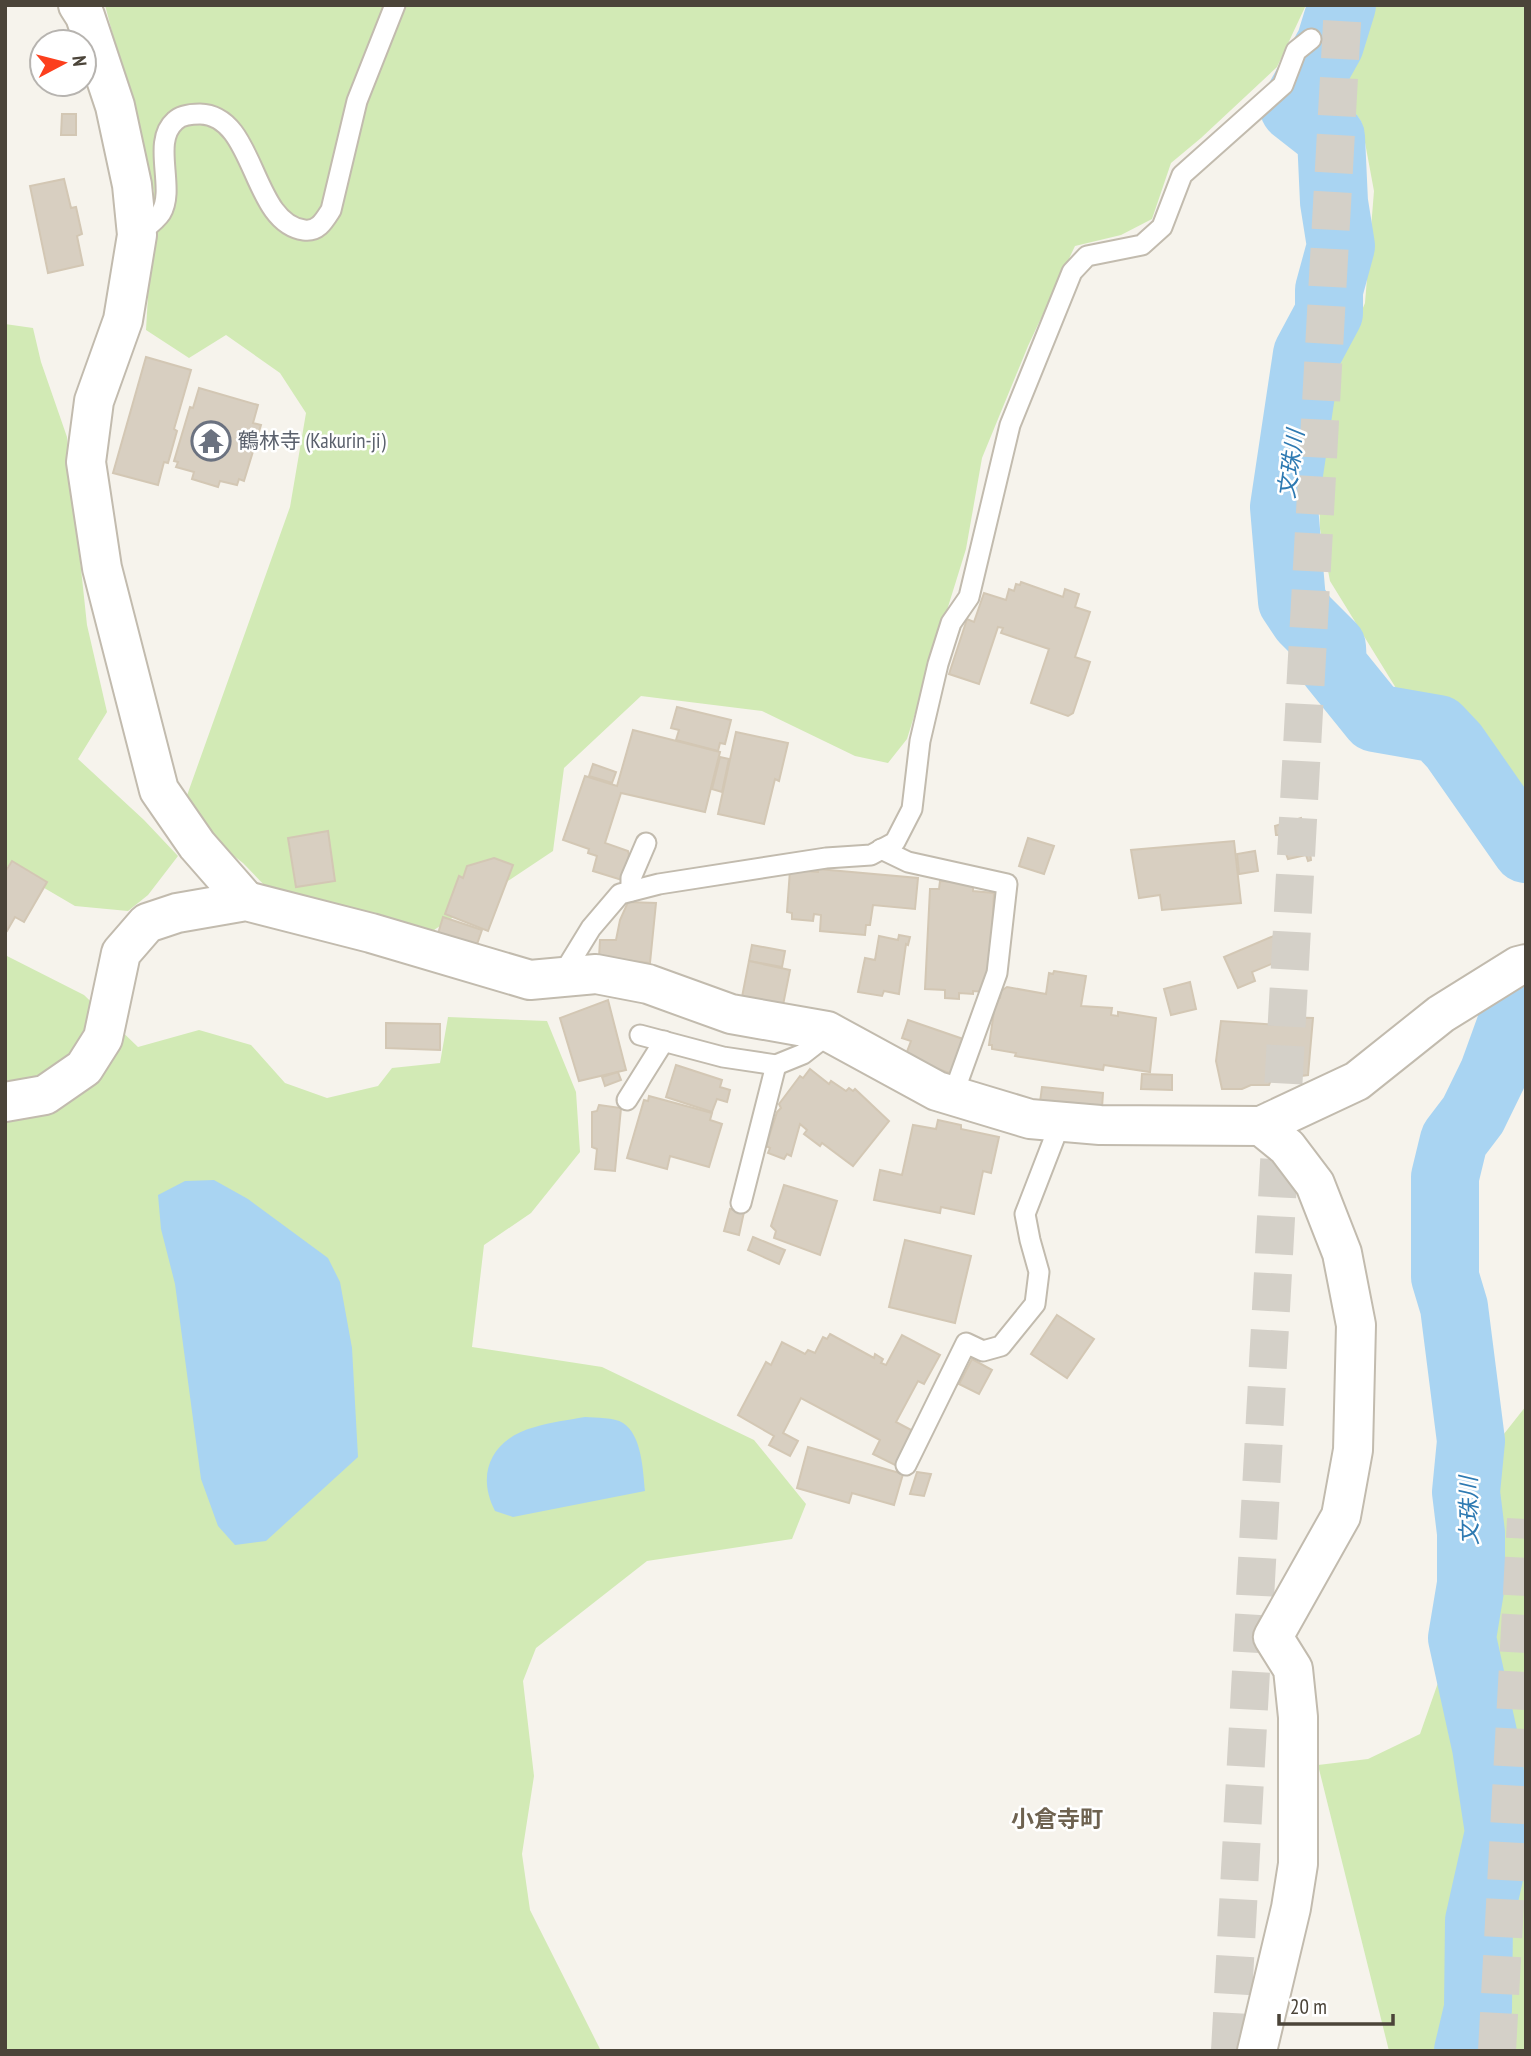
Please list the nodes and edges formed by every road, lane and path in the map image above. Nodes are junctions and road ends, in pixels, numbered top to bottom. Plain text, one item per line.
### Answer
1 (78, 5) edge
2 (396, 5) edge
3 (1311, 39) dead end
4 (137, 235) junction
5 (646, 843) dead end
6 (881, 849) junction
7 (631, 891) junction
8 (246, 901) junction
9 (1526, 964) edge
10 (561, 977) junction
11 (831, 1032) junction
12 (640, 1035) dead end
13 (664, 1041) junction
14 (776, 1065) junction
15 (953, 1096) junction
16 (627, 1100) dead end
17 (5, 1102) edge
18 (1061, 1121) junction
19 (1261, 1126) junction
20 (741, 1203) dead end
21 (906, 1465) dead end
22 (1257, 2051) edge

1 - 4 street
2 - 4 lane
3 - 6 lane
4 - 8 street
5 - 7 lane
6 - 7 lane
6 - 15 lane
7 - 10 lane
8 - 10 street
8 - 17 street
9 - 19 street
10 - 11 street
11 - 14 lane
11 - 15 street
12 - 13 lane
13 - 14 lane
13 - 16 lane
14 - 20 lane
15 - 18 street
18 - 19 street
18 - 21 lane
19 - 22 street

